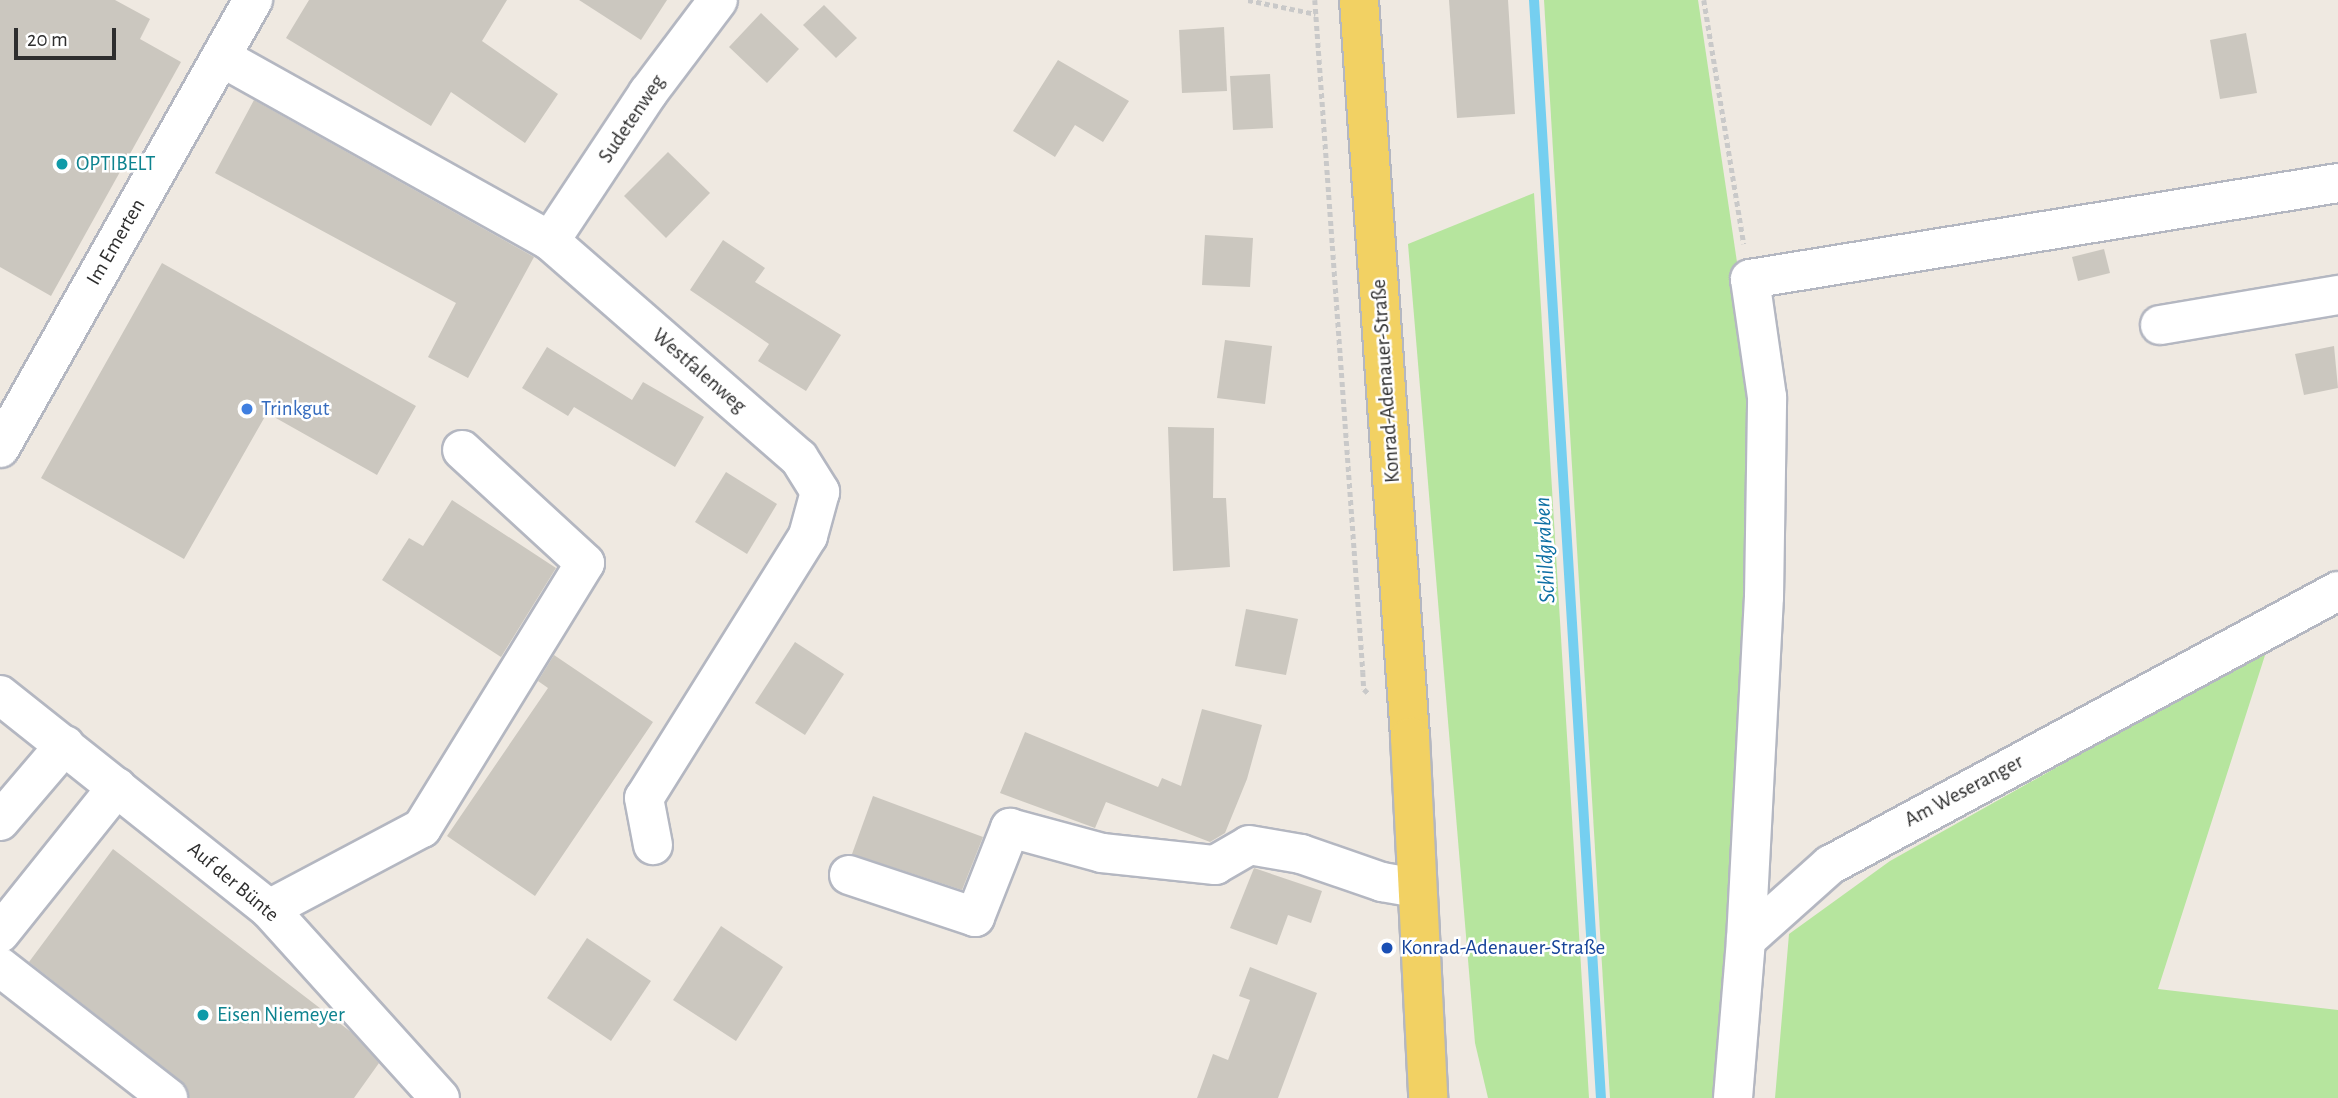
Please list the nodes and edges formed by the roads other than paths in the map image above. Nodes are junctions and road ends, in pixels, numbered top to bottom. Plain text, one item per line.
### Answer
1 (253, 0) edge
2 (718, 0) edge
3 (1359, 0) edge
4 (221, 57) junction
5 (2338, 183) edge
6 (550, 242) junction
7 (2338, 295) edge
8 (2161, 325) dead end
9 (0, 448) edge
10 (462, 450) dead end
11 (2338, 591) edge
12 (0, 695) edge
13 (65, 745) junction
14 (117, 787) junction
15 (0, 821) edge
16 (653, 845) dead end
17 (849, 875) dead end
18 (1416, 888) junction
19 (268, 909) junction
20 (0, 933) edge
21 (1746, 940) junction
22 (0, 967) edge
23 (168, 1098) edge
24 (440, 1098) edge
25 (1428, 1098) edge
26 (1733, 1098) edge

1 - 4 street, Im Emerten
2 - 6 street, Sudetenweg
3 - 18 main road, Konrad-Adenauer-Straße
4 - 6 street, Westfalenweg
4 - 9 street, Im Emerten
5 - 21 street
6 - 16 street, Westfalenweg
7 - 8 street
10 - 19 street
11 - 21 street, Am Weseranger
12 - 13 street, Auf der Bünte
13 - 14 street, Auf der Bünte
13 - 15 street
14 - 19 street, Auf der Bünte
14 - 20 street
17 - 18 street
18 - 25 main road, Konrad-Adenauer-Straße
19 - 24 street, Auf der Bünte
21 - 26 street
22 - 23 street

